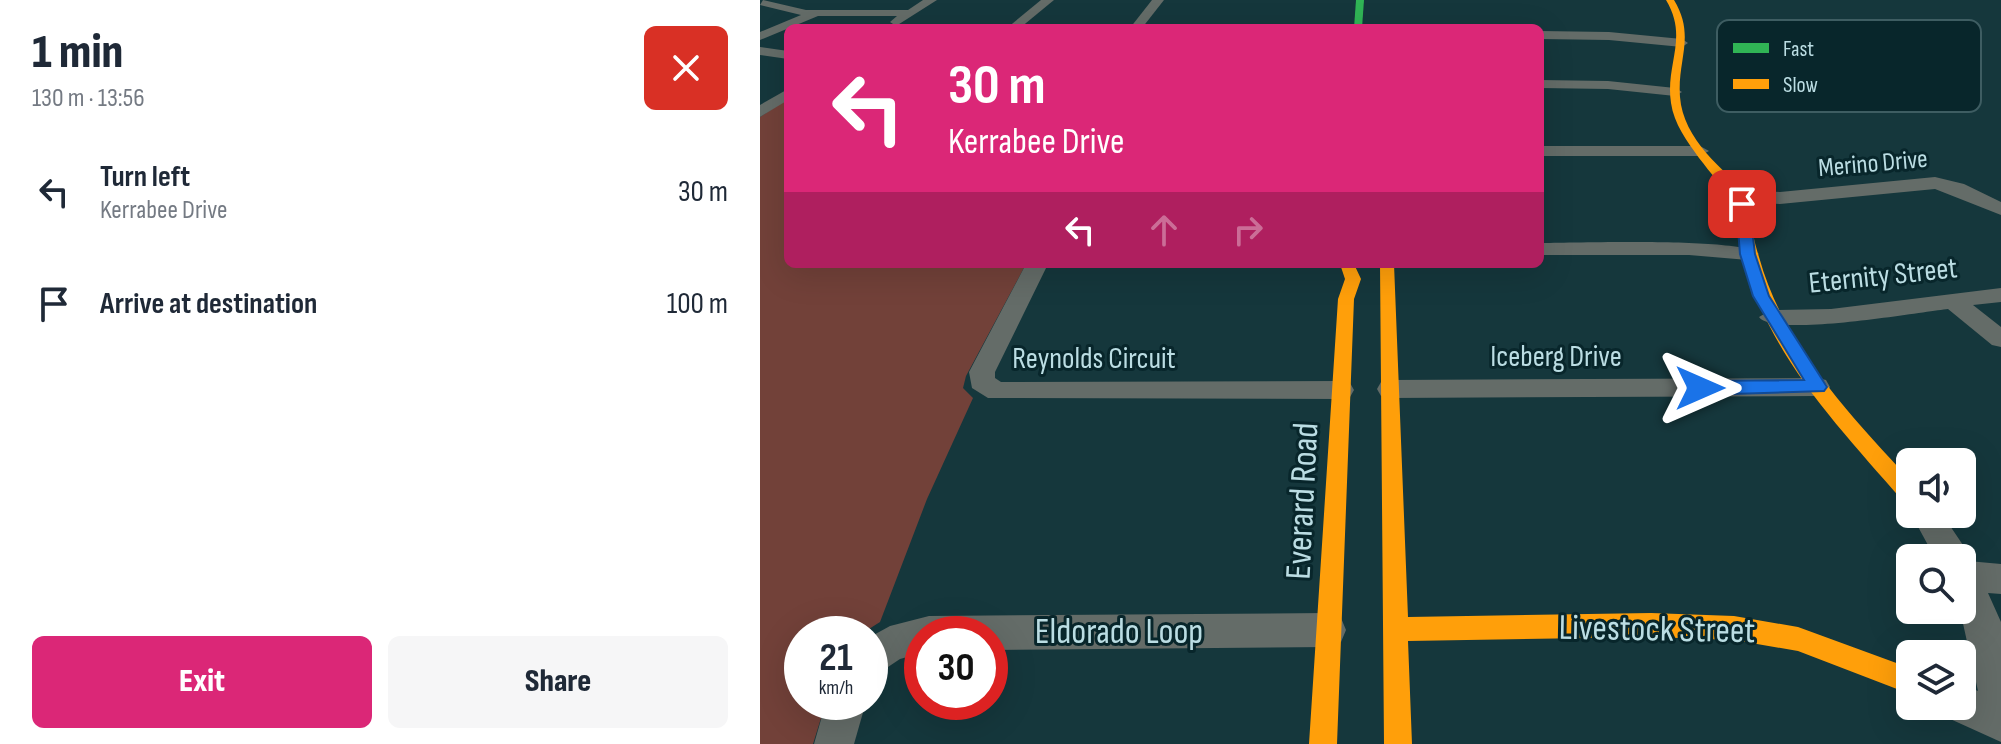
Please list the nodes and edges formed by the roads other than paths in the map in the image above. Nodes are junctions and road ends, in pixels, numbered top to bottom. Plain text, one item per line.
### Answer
1 (778, 0) edge
2 (931, 0) edge
3 (1048, 0) edge
4 (1158, 0) edge
5 (1670, 0) edge
6 (762, 4) edge
7 (910, 13) junction
8 (814, 14) junction
9 (1359, 14) edge
10 (1380, 15) dead end
11 (789, 24) edge
12 (892, 24) edge
13 (1018, 24) edge
14 (1139, 24) edge
15 (784, 26) edge
16 (1544, 35) edge
17 (760, 36) edge
18 (1682, 43) junction
19 (760, 51) edge
20 (784, 54) edge
21 (1544, 84) edge
22 (1675, 92) junction
23 (784, 96) edge
24 (760, 112) edge
25 (1544, 151) edge
26 (1700, 151) junction
27 (1745, 196) junction
28 (2001, 209) edge
29 (1544, 249) edge
30 (1748, 254) junction
31 (1035, 268) edge
32 (1349, 268) edge
33 (1387, 268) edge
34 (2001, 295) edge
35 (1952, 300) junction
36 (1771, 317) junction
37 (2001, 339) edge
38 (1817, 387) junction
39 (1390, 389) junction
40 (1341, 390) junction
41 (1896, 478) edge
42 (1976, 577) edge
43 (2001, 579) edge
44 (1976, 607) edge
45 (1395, 629) junction
46 (1328, 630) junction
47 (888, 646) edge
48 (1896, 675) edge
49 (2001, 707) edge
50 (1976, 710) edge
51 (841, 720) edge
52 (2001, 722) edge
53 (834, 744) edge
54 (1323, 744) edge
55 (1398, 744) edge

1 - 6 street
2 - 7 street
3 - 13 street
4 - 14 street
5 - 18 street
6 - 8 street
7 - 8 street
7 - 12 street
8 - 11 street
9 - 10 street
15 - 17 street
16 - 18 street
18 - 22 street
19 - 20 street
21 - 22 street
22 - 26 street
23 - 24 street
25 - 26 street
26 - 27 street
27 - 28 street, Merino Drive
27 - 30 street
29 - 30 street
30 - 36 street
31 - 40 street, Reynolds Circuit
32 - 40 street, Everard Road
33 - 39 street
34 - 35 street, Eternity Street
35 - 36 street, Eternity Street
35 - 37 street
36 - 38 street
38 - 39 street, Iceberg Drive
38 - 41 street
39 - 45 street
40 - 46 street, Everard Road
42 - 43 street
44 - 49 street
45 - 48 street, Livestock Street
45 - 55 street
46 - 47 street, Eldorado Loop
46 - 54 street, Everard Road
50 - 52 street
51 - 53 street

